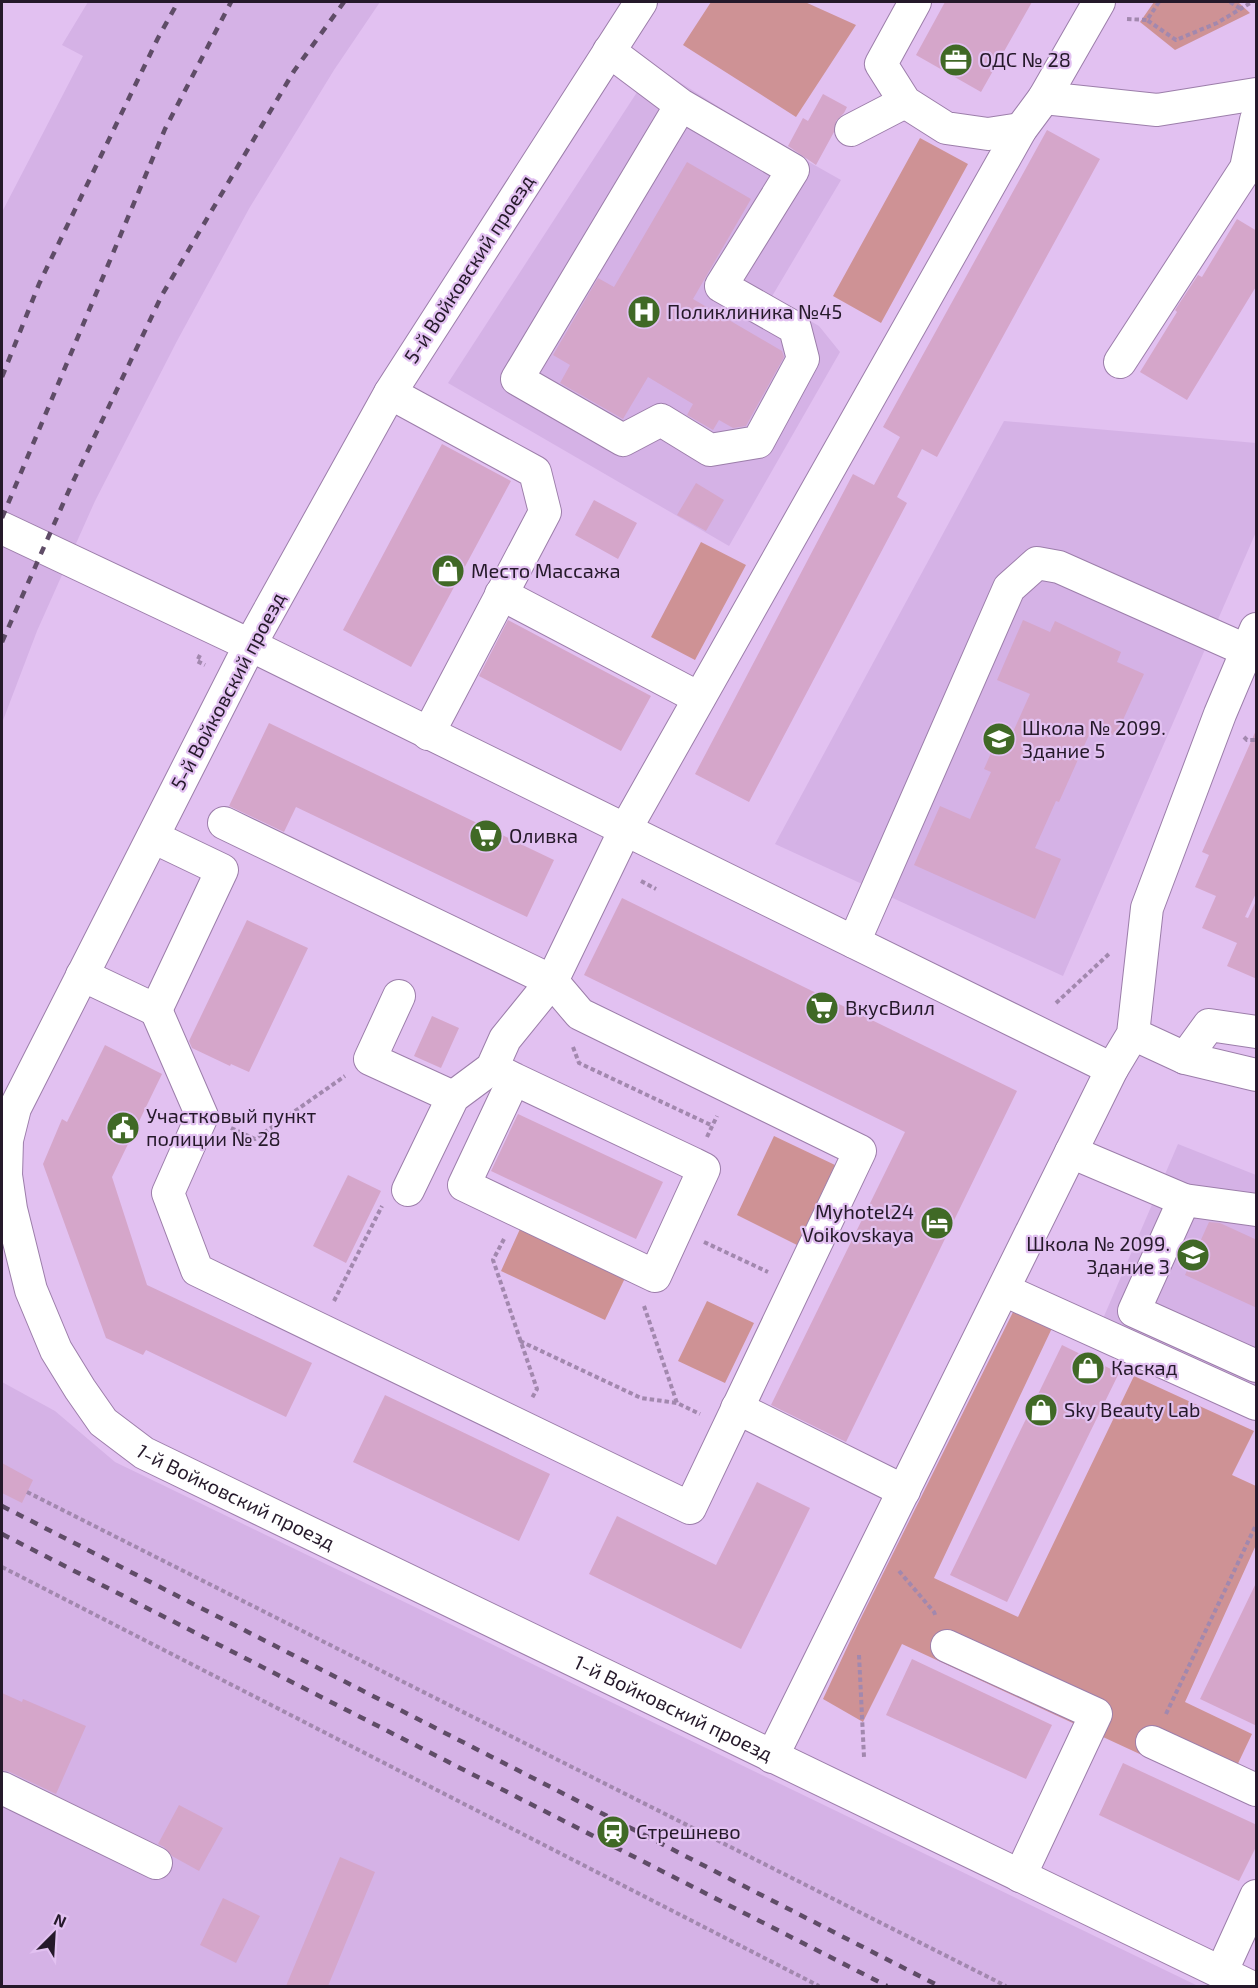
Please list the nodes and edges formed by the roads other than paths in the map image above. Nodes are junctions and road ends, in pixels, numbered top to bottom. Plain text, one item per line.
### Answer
1 (641, 2) edge
2 (915, 2) edge
3 (1099, 2) edge
4 (609, 51) junction
5 (1257, 94) edge
6 (1044, 98) junction
7 (905, 102) junction
8 (681, 105) junction
9 (1257, 120) edge
10 (1021, 129) junction
11 (852, 130) dead end
12 (1120, 362) dead end
13 (390, 393) junction
14 (2, 528) edge
15 (501, 594) junction
16 (1252, 640) edge
17 (250, 645) junction
18 (699, 698) junction
19 (428, 734) junction
20 (224, 823) dead end
21 (625, 830) junction
22 (153, 837) junction
23 (854, 942) junction
24 (82, 975) junction
25 (552, 981) junction
26 (399, 996) dead end
27 (156, 1010) junction
28 (1257, 1032) edge
29 (1133, 1034) junction
30 (1185, 1058) junction
31 (1112, 1070) junction
32 (503, 1074) junction
33 (1257, 1075) edge
34 (453, 1097) junction
35 (1071, 1152) junction
36 (408, 1190) road end
37 (1184, 1200) junction
38 (1257, 1210) edge
39 (1004, 1290) junction
40 (1257, 1366) edge
41 (1257, 1404) edge
42 (733, 1417) junction
43 (103, 1422) joint
44 (904, 1491) junction
45 (946, 1646) road end
46 (1152, 1742) road end
47 (772, 1757) junction
48 (2, 1788) edge
49 (1257, 1790) edge
50 (156, 1863) dead end
51 (1020, 1876) junction
52 (1256, 1901) edge
53 (1221, 1972) junction
54 (1250, 1986) edge

1 - 4 street, 5-й Войковский проезд
2 - 7 street
3 - 6 street
4 - 8 street
4 - 13 street, 5-й Войковский проезд
5 - 6 street
6 - 10 street
7 - 10 street
7 - 11 street
8 - 8 street
9 - 12 street
10 - 18 street
13 - 15 street
13 - 17 street, 5-й Войковский проезд
14 - 17 street
15 - 18 street
15 - 19 street
16 - 23 street
16 - 29 street
17 - 19 street
17 - 22 street, 5-й Войковский проезд
18 - 21 street
19 - 21 street
20 - 25 street
21 - 23 street
21 - 25 street
22 - 24 street, 5-й Войковский проезд
22 - 27 street
23 - 31 street
24 - 27 street
24 - 43 street, 5-й Войковский проезд
25 - 32 street
25 - 42 street
26 - 34 street
27 - 42 street
28 - 30 street
29 - 30 street
29 - 31 street
30 - 33 street
31 - 35 street
32 - 32 street
32 - 34 street
34 - 36 street
35 - 37 street
35 - 39 street
37 - 38 street
37 - 40 street
39 - 41 street
39 - 44 street
42 - 44 street
43 - 47 street, 1-й Войковский проезд
44 - 47 street
45 - 51 street
46 - 49 street
47 - 51 street, 1-й Войковский проезд
48 - 50 street
51 - 53 street, 1-й Войковский проезд
52 - 53 street
53 - 54 street, 1-й Войковский проезд

